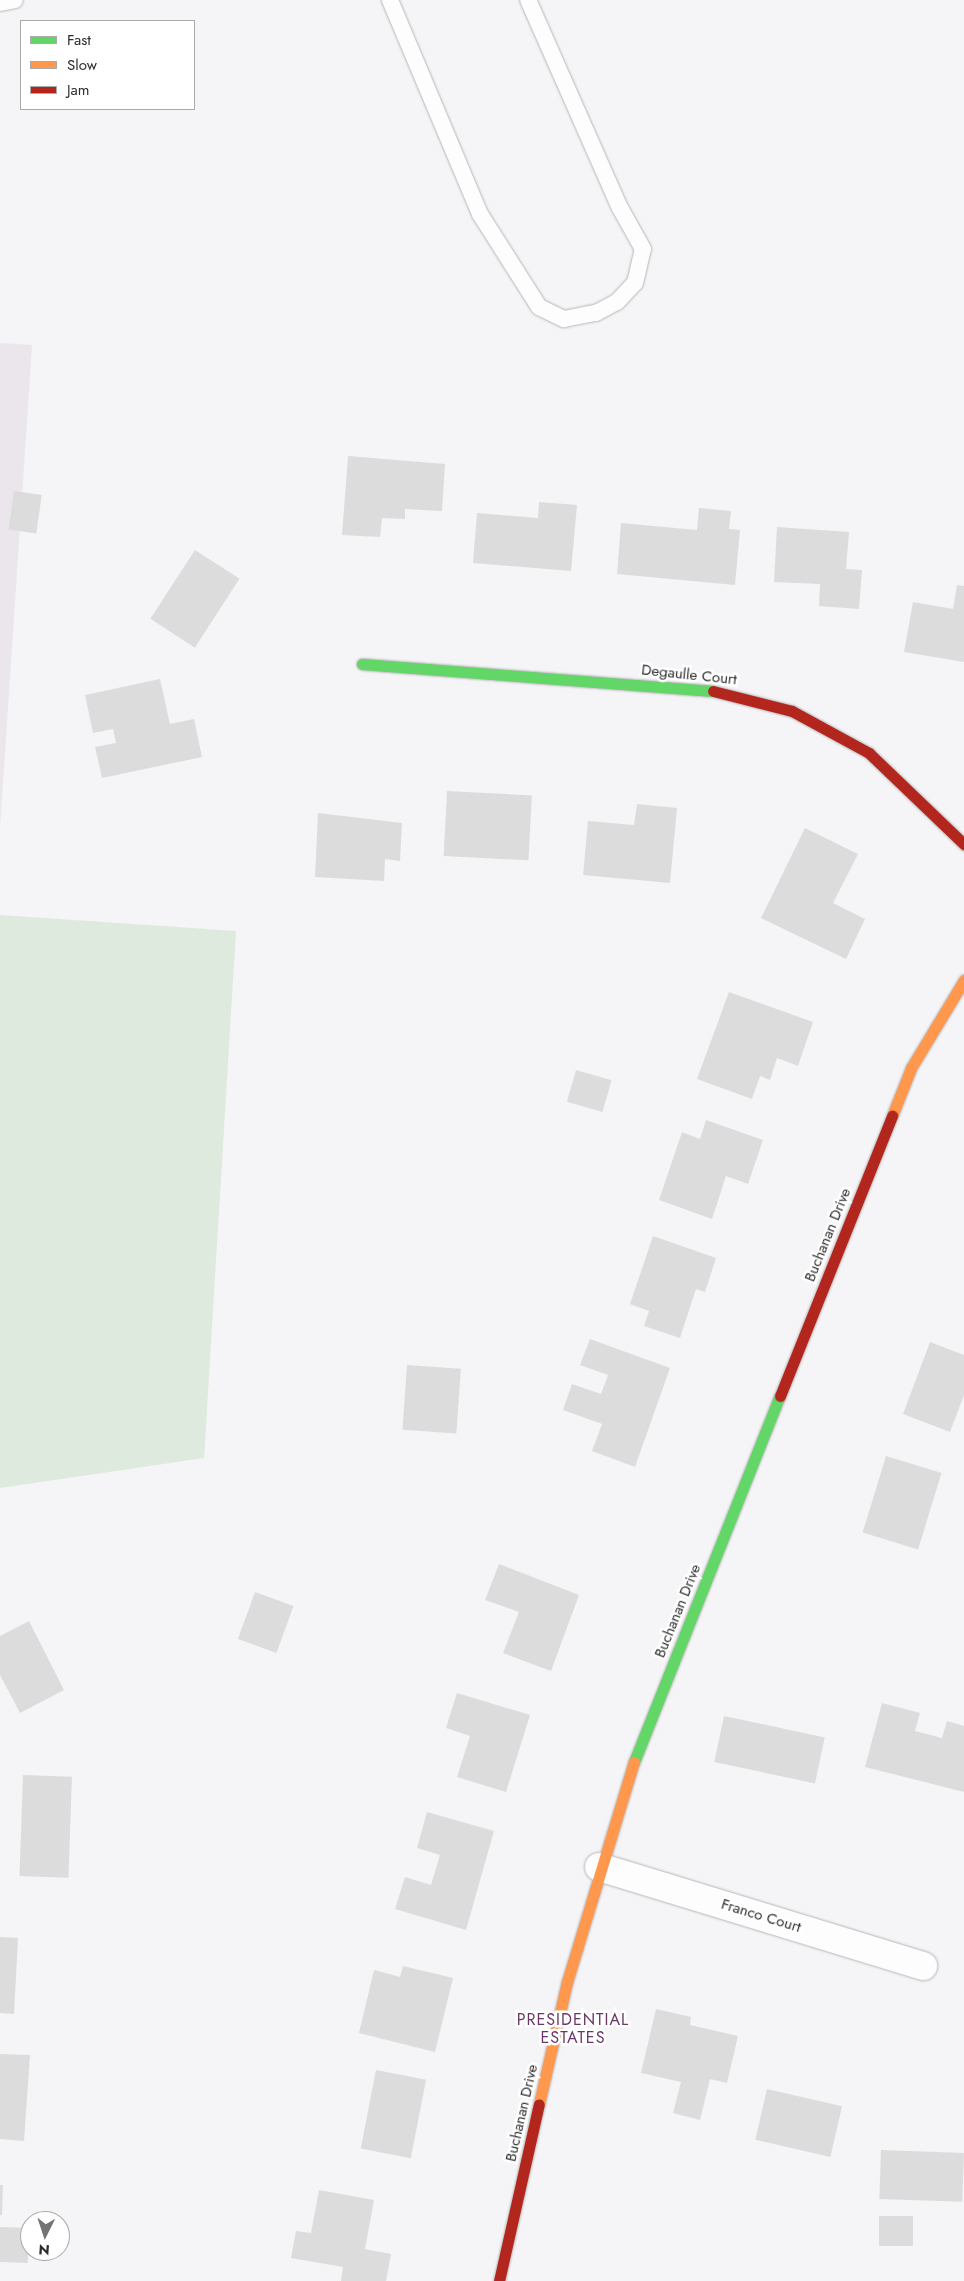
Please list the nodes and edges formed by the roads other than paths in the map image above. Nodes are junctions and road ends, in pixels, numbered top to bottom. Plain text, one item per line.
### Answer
1 (15, 0) edge
2 (390, 0) edge
3 (528, 0) edge
4 (0, 3) edge
5 (362, 664) dead end
6 (964, 844) edge
7 (964, 980) edge
8 (599, 1867) junction
9 (924, 1966) dead end
10 (499, 2281) edge

1 - 4 lane
2 - 3 lane
5 - 6 street, Degaulle Court
7 - 8 street, Buchanan Drive
8 - 9 street, Franco Court
8 - 10 street, Buchanan Drive

